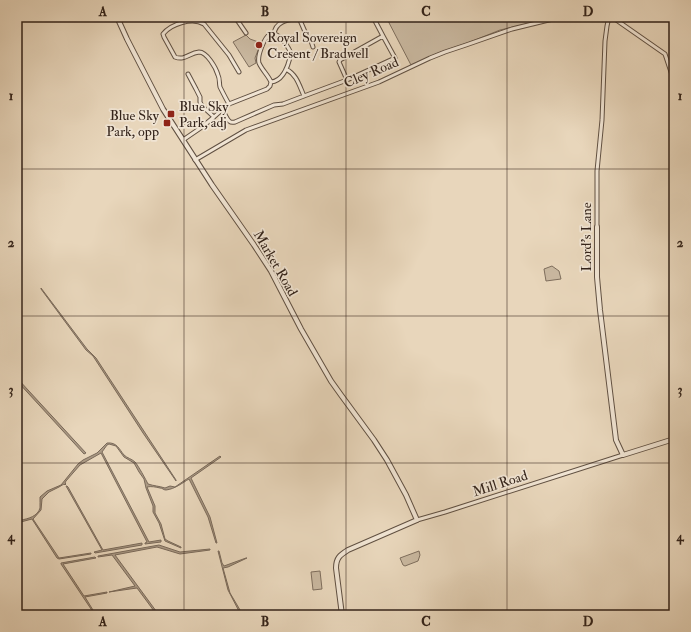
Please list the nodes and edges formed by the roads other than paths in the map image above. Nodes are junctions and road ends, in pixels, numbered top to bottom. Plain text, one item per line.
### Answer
1 (117, 17) edge
2 (235, 17) edge
3 (305, 17) edge
4 (373, 17) edge
5 (561, 17) edge
6 (610, 17) edge
7 (299, 18) junction
8 (246, 33) dead end
9 (274, 34) junction
10 (383, 36) junction
11 (313, 47) dead end
12 (286, 69) junction
13 (239, 72) dead end
14 (188, 74) dead end
15 (347, 80) junction
16 (674, 81) edge
17 (271, 82) junction
18 (199, 95) junction
19 (304, 96) junction
20 (194, 98) dead end
21 (229, 104) junction
22 (224, 113) dead end
23 (214, 118) junction
24 (183, 140) junction
25 (195, 160) junction
26 (597, 227) joint
27 (674, 440) edge
28 (623, 455) junction
29 (417, 520) junction
30 (342, 615) edge

1 - 24 street, Market Road
2 - 8 street
3 - 7 street
4 - 10 street
5 - 25 street, Cley Road
6 - 16 street
6 - 26 street, Lord's Lane
7 - 9 street
7 - 11 street
9 - 12 street
9 - 17 street
10 - 15 street
10 - 15 street
12 - 17 street
12 - 19 street
13 - 21 street
14 - 18 street
15 - 19 street
17 - 21 street
18 - 20 street
18 - 23 street
19 - 22 street
21 - 23 street
23 - 24 street
24 - 25 street, Market Road
25 - 29 street, Market Road
26 - 28 street, Lord's Lane
27 - 28 street, Mill Road
28 - 29 street, Mill Road
29 - 30 street, Mill Road

